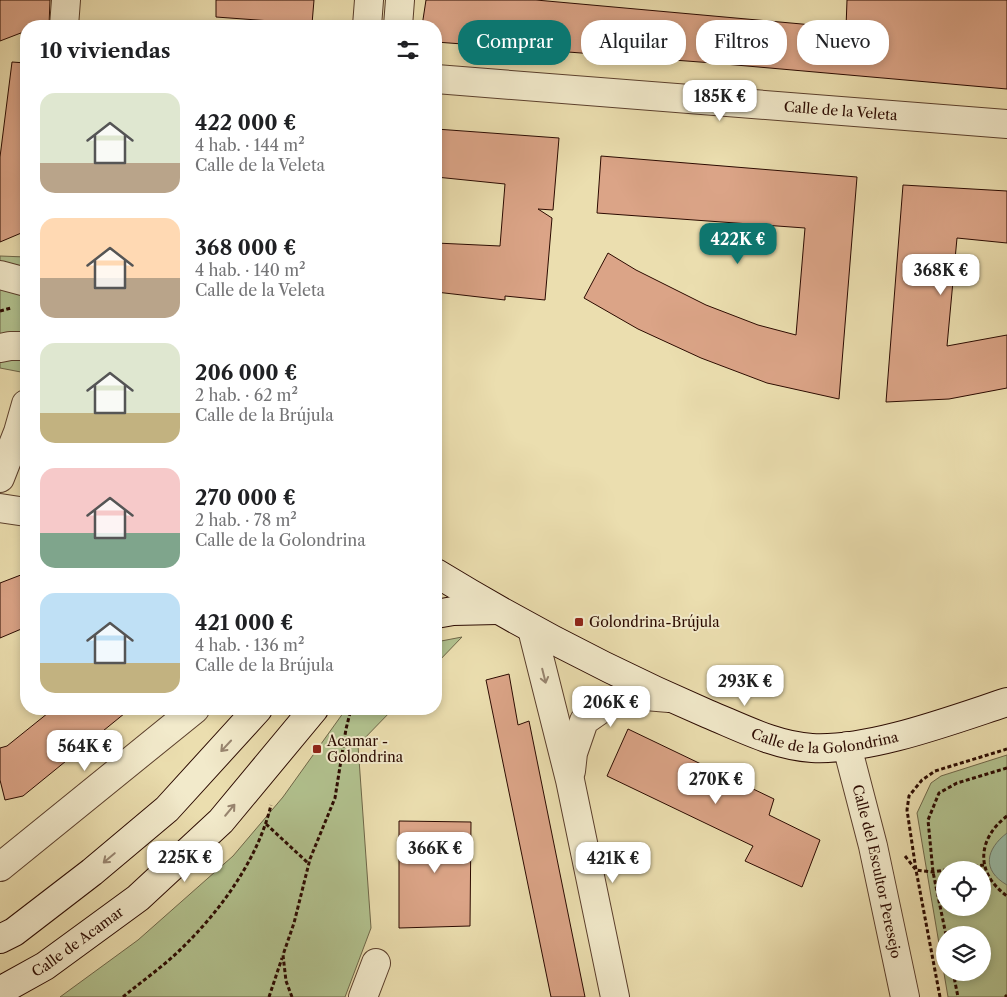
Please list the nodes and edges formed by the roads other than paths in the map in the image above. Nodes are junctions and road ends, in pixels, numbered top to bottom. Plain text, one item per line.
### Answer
1 (66, 0) edge
2 (369, 0) edge
3 (400, 0) edge
4 (64, 20) edge
5 (367, 20) edge
6 (398, 20) edge
7 (442, 78) edge
8 (1007, 124) edge
9 (0, 275) edge
10 (20, 280) edge
11 (20, 346) edge
12 (0, 348) edge
13 (20, 425) edge
14 (0, 478) edge
15 (0, 508) edge
16 (20, 511) edge
17 (442, 577) edge
18 (497, 610) junction
19 (442, 613) edge
20 (532, 629) junction
21 (670, 698) junction
22 (1007, 702) edge
23 (188, 715) edge
24 (253, 715) edge
25 (309, 715) edge
26 (847, 746) junction
27 (570, 780) junction
28 (0, 867) edge
29 (0, 939) edge
30 (376, 963) dead end
31 (0, 991) edge
32 (363, 997) edge
33 (615, 997) edge
34 (905, 997) edge

1 - 4 street
2 - 5 street
3 - 6 street
7 - 8 street, Calle de la Veleta
9 - 10 street
11 - 12 street
13 - 14 street
15 - 16 street
17 - 18 street, Calle de la Golondrina
18 - 19 street
18 - 20 street, Calle de la Golondrina
20 - 21 street, Calle de la Golondrina
20 -> 27 street
21 - 26 street, Calle de la Golondrina
21 - 27 street
22 - 26 street, Calle de la Golondrina
23 - 28 street
24 -> 29 street
31 -> 25 street, Calle de Acamar
26 - 34 street, Calle del Escultor Peresejo
27 - 33 street
30 - 32 street

